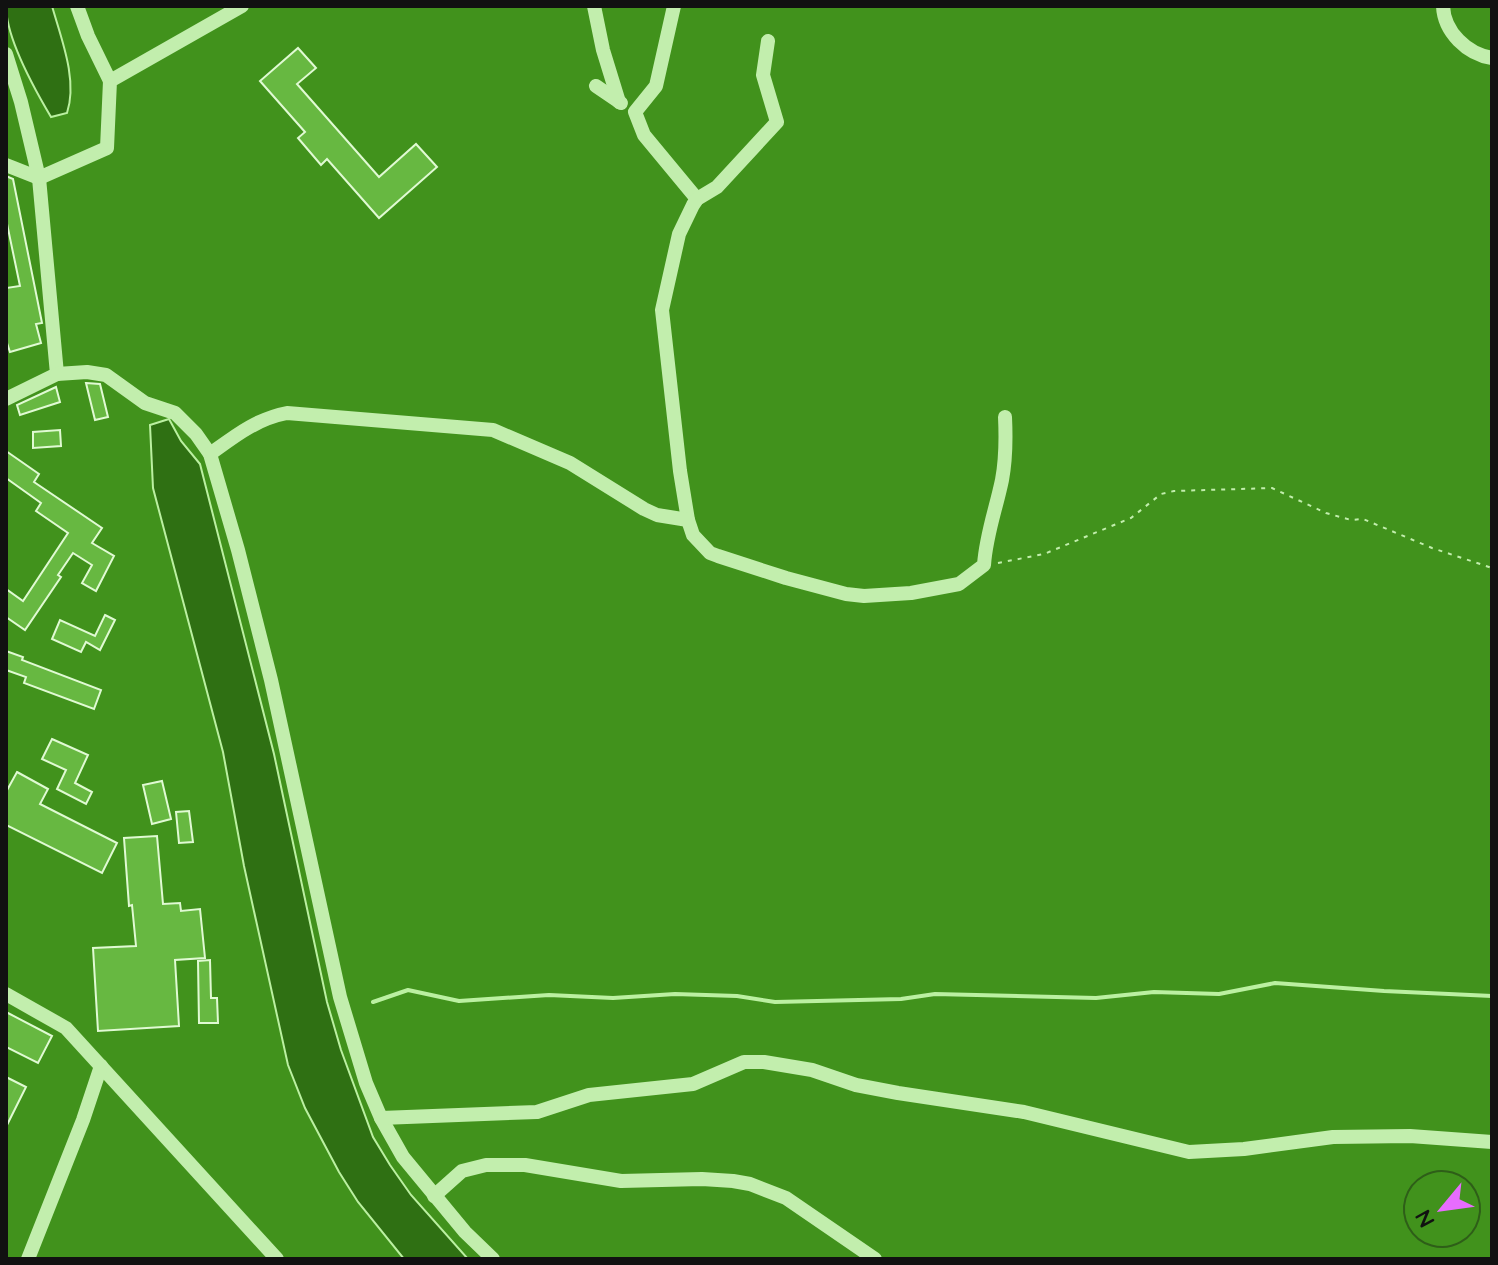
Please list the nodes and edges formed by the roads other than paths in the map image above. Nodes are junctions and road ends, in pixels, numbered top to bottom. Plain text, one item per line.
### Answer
1 (77, 6) edge
2 (242, 6) edge
3 (594, 6) edge
4 (674, 6) edge
5 (1443, 6) edge
6 (768, 41) dead end
7 (6, 54) edge
8 (1492, 58) edge
9 (110, 81) junction
10 (596, 86) dead end
11 (619, 102) junction
12 (635, 112) junction
13 (6, 165) edge
14 (39, 178) junction
15 (697, 199) junction
16 (57, 374) junction
17 (6, 399) edge
18 (1005, 417) dead end
19 (210, 454) junction
20 (688, 520) junction
21 (6, 994) edge
22 (101, 1066) junction
23 (381, 1118) junction
24 (1492, 1142) edge
25 (434, 1196) junction
26 (28, 1259) edge
27 (277, 1259) edge
28 (493, 1259) edge
29 (875, 1259) edge

1 - 9 street
2 - 9 street
3 - 11 street
4 - 12 street
5 - 8 street
6 - 15 street
7 - 14 street
9 - 14 street
10 - 11 street
11 - 12 street
12 - 15 street
13 - 14 street
14 - 16 street
15 - 20 street
16 - 17 street
16 - 19 street
18 - 20 street
19 - 20 street
19 - 23 street
21 - 22 street
22 - 26 street
22 - 27 street
23 - 24 street
23 - 25 street
25 - 28 street
25 - 29 street

